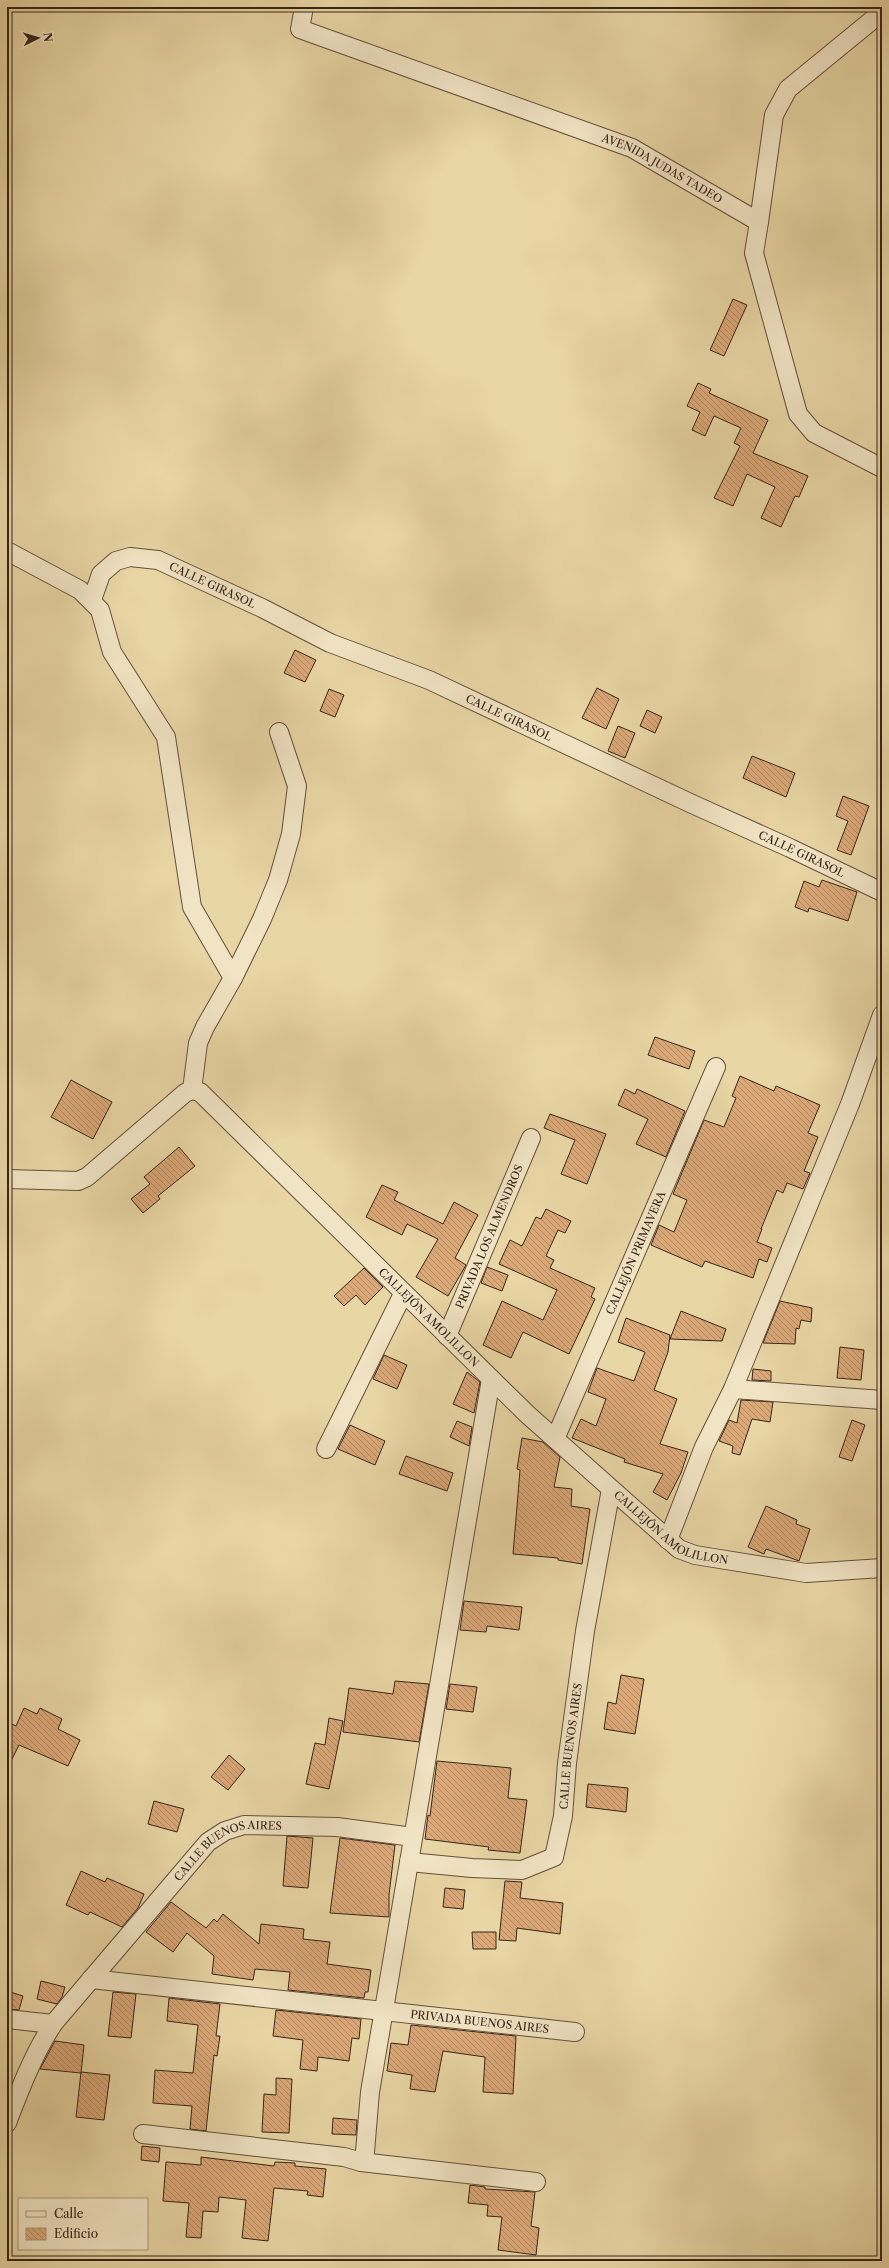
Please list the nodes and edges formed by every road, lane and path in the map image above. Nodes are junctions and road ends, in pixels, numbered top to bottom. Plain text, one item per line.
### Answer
1 (304, 7) edge
2 (882, 12) edge
3 (759, 222) junction
4 (882, 468) edge
5 (7, 551) edge
6 (92, 600) junction
7 (279, 732) dead end
8 (882, 892) edge
9 (233, 978) junction
10 (882, 1015) edge
11 (716, 1067) dead end
12 (192, 1090) junction
13 (531, 1138) dead end
14 (7, 1179) edge
15 (403, 1294) junction
16 (447, 1336) junction
17 (491, 1379) junction
18 (733, 1388) junction
19 (882, 1400) edge
20 (555, 1439) junction
21 (326, 1450) dead end
22 (611, 1489) junction
23 (668, 1540) junction
24 (882, 1568) edge
25 (413, 1837) junction
26 (409, 1862) junction
27 (91, 1979) junction
28 (384, 2010) junction
29 (7, 2019) edge
30 (53, 2024) junction
31 (575, 2032) dead end
32 (7, 2123) edge
33 (143, 2134) dead end
34 (361, 2162) junction
35 (536, 2182) dead end

1 - 3 street, AVENIDA JUDAS TADEO
2 - 3 street
3 - 4 street
5 - 6 street
6 - 8 street, CALLE GIRASOL
6 - 9 street
7 - 9 street
9 - 12 street
10 - 18 street
11 - 20 street, CALLEJÓN PRIMAVERA
12 - 14 street
12 - 15 street, CALLEJÓN AMOLILLON
13 - 16 street, PRIVADA LOS ALMENDROS
15 - 16 street, CALLEJÓN AMOLILLON
15 - 21 street
16 - 17 street, CALLEJÓN AMOLILLON
17 - 20 street, CALLEJÓN AMOLILLON
17 - 25 street
18 - 19 street
18 - 23 street
20 - 22 street, CALLEJÓN AMOLILLON
22 - 23 street, CALLEJÓN AMOLILLON
22 - 26 street, CALLE BUENOS AIRES
23 - 24 street, CALLEJÓN AMOLILLON
25 - 26 street
25 - 27 street, CALLE BUENOS AIRES
26 - 28 street
27 - 28 street
27 - 30 street, CALLE BUENOS AIRES
28 - 31 street, PRIVADA BUENOS AIRES
28 - 34 street
29 - 30 street
30 - 32 street, CALLE BUENOS AIRES
33 - 34 street
34 - 35 street

